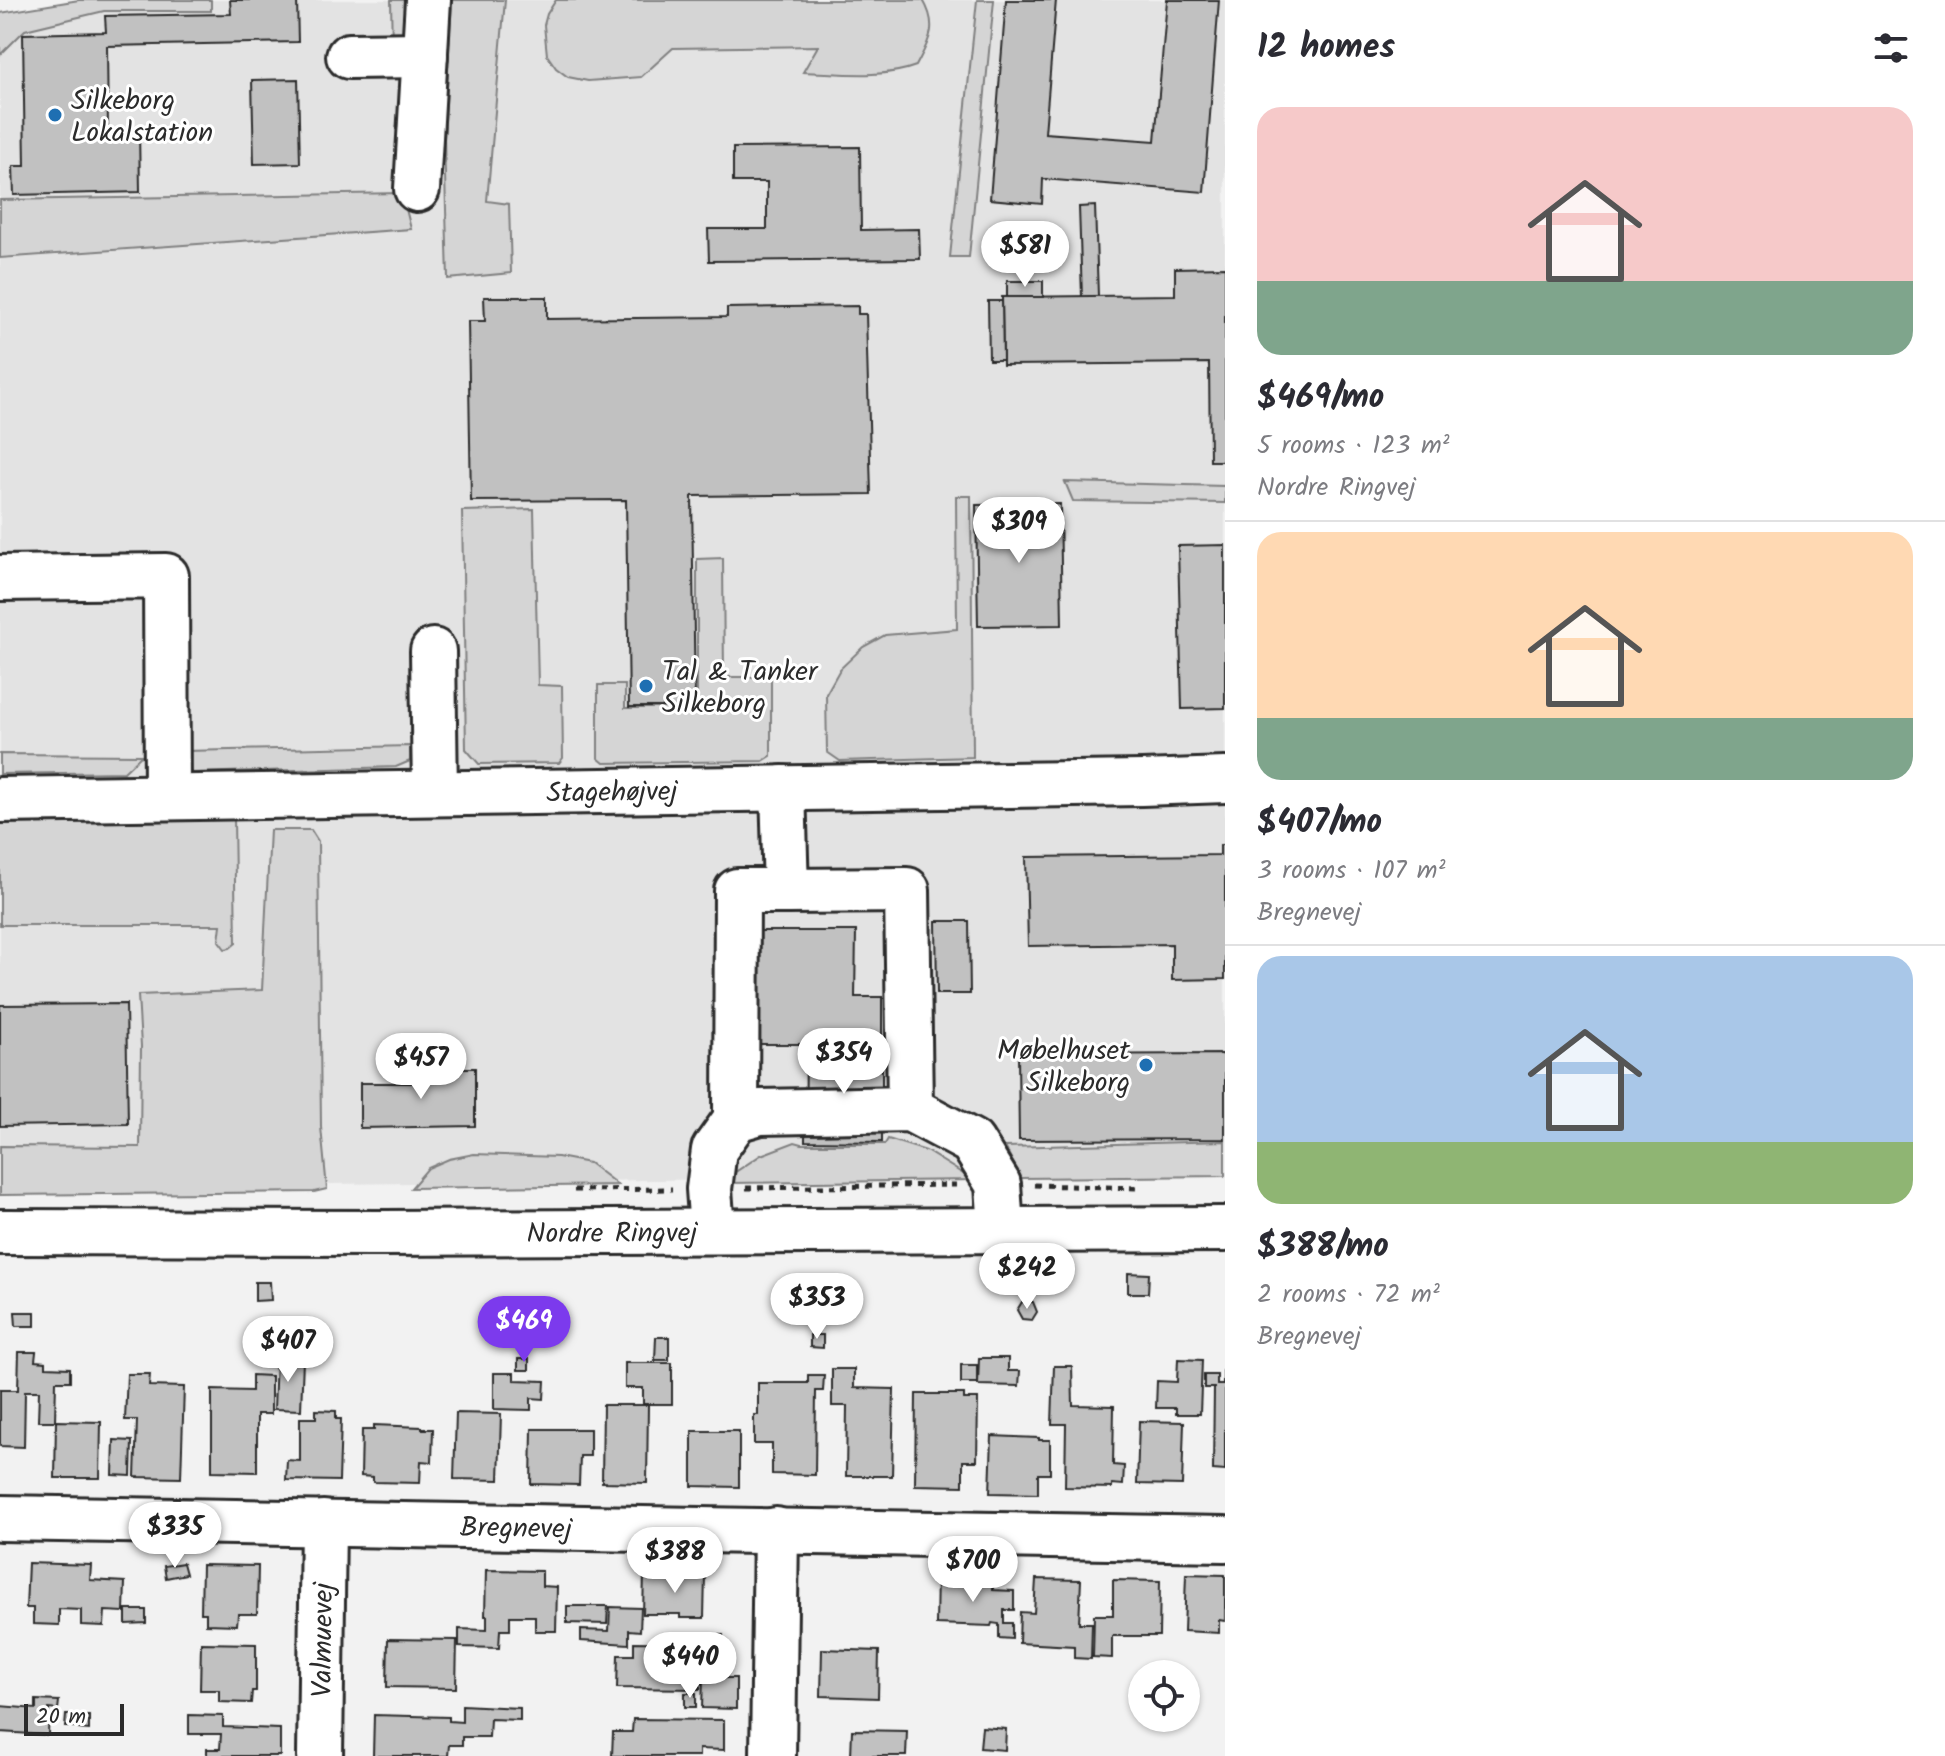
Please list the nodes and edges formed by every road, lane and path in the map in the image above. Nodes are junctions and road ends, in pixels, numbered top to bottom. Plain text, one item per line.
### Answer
1 (428, 0) edge
2 (425, 55) junction
3 (349, 56) dead end
4 (417, 189) dead end
5 (0, 578) edge
6 (433, 651) dead end
7 (1225, 780) edge
8 (783, 788) junction
9 (435, 793) junction
10 (167, 797) junction
11 (0, 800) edge
12 (786, 891) junction
13 (910, 1109) junction
14 (736, 1119) junction
15 (1225, 1229) edge
16 (712, 1230) junction
17 (1001, 1230) junction
18 (0, 1232) edge
19 (0, 1518) edge
20 (323, 1523) junction
21 (776, 1530) junction
22 (1225, 1539) edge
23 (320, 1756) edge
24 (773, 1756) edge

1 - 2 street
2 - 3 street
2 - 4 street
5 - 10 street
6 - 9 street
7 - 8 street, Stagehøjvej
8 - 9 street, Stagehøjvej
8 - 12 street
9 - 10 street, Stagehøjvej
10 - 11 street, Stagehøjvej
12 - 13 street
12 - 14 street
13 - 14 street
13 - 17 street
14 - 16 street
15 - 17 street, Nordre Ringvej
16 - 17 street, Nordre Ringvej
16 - 18 street, Nordre Ringvej
19 - 20 street, Bregnevej
20 - 21 street, Bregnevej
20 - 23 street, Valmuevej
21 - 22 street, Bregnevej
21 - 24 street

